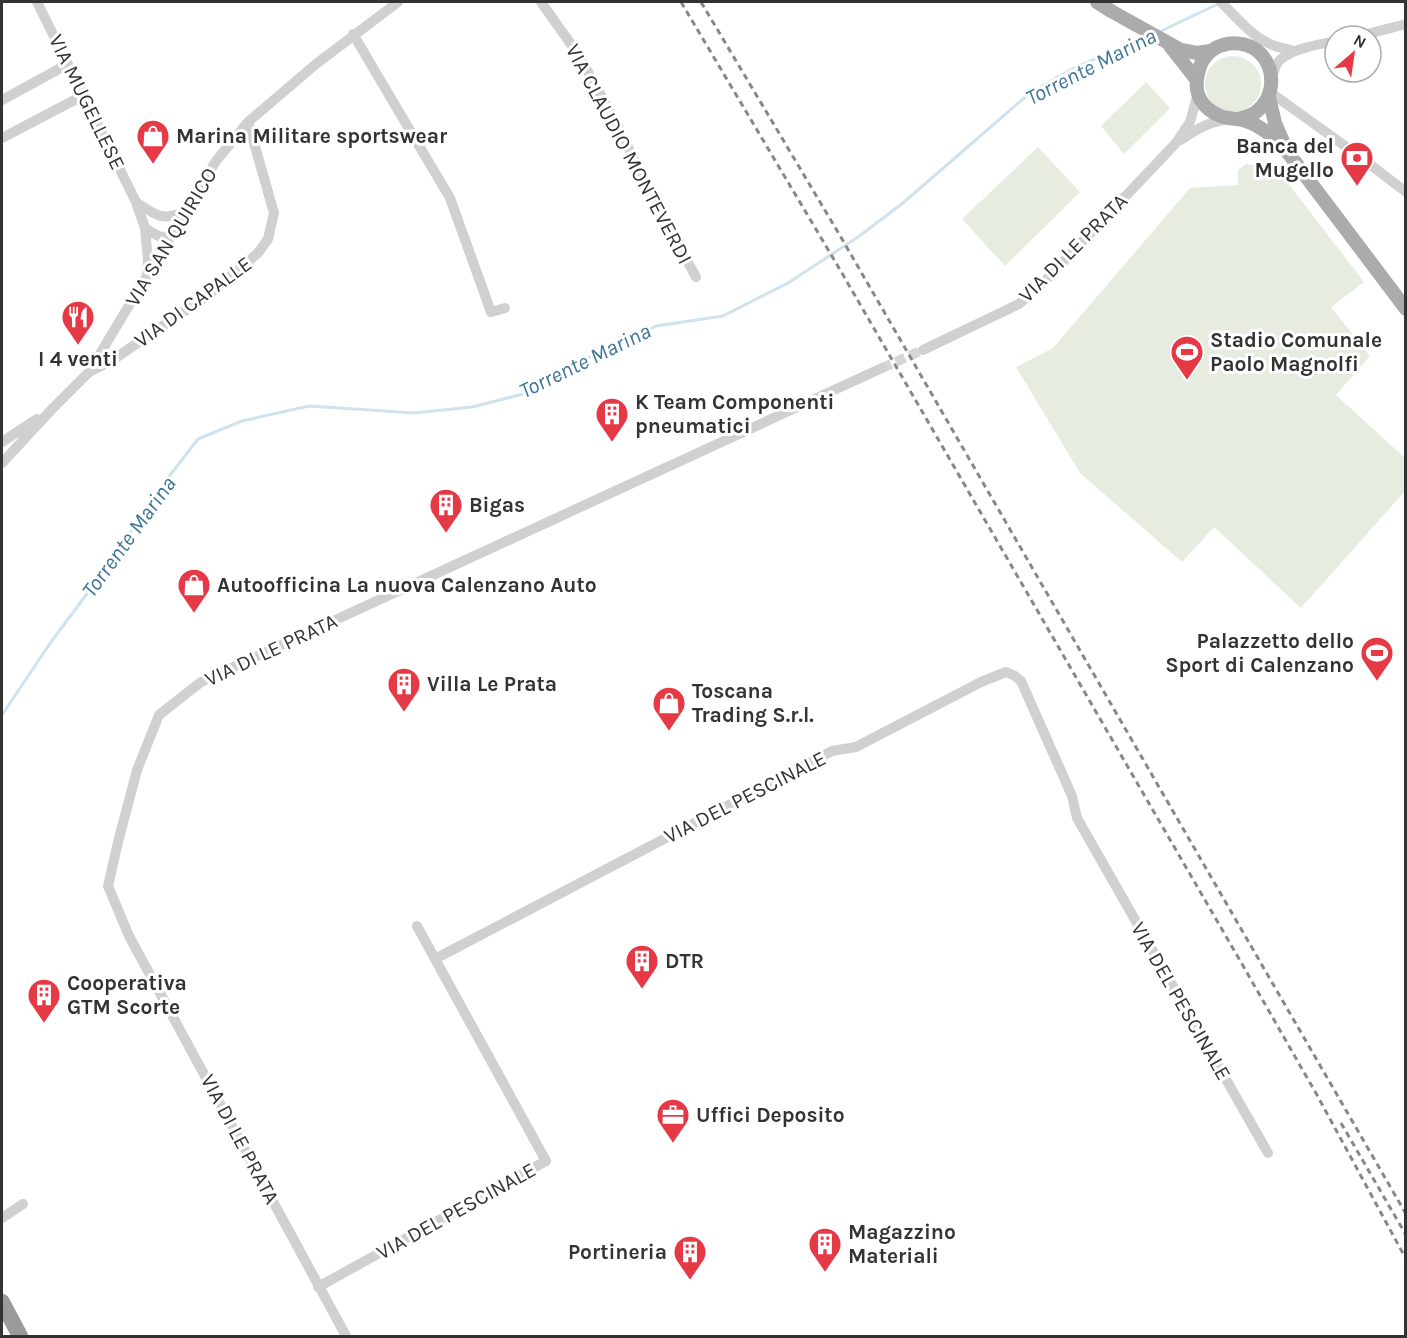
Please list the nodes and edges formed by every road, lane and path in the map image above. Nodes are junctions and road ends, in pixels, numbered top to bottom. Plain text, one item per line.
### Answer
1 (37, 2) edge
2 (398, 2) edge
3 (541, 2) edge
4 (1097, 2) edge
5 (1221, 2) edge
6 (1406, 24) edge
7 (1383, 30) edge
8 (353, 34) junction
9 (1167, 42) junction
10 (1323, 44) edge
11 (1254, 49) junction
12 (1297, 50) junction
13 (1210, 51) junction
14 (68, 64) junction
15 (1197, 86) junction
16 (1270, 89) junction
17 (84, 95) junction
18 (2, 100) edge
19 (1235, 119) junction
20 (248, 122) junction
21 (2, 138) edge
22 (1176, 143) junction
23 (1289, 154) junction
24 (1406, 192) edge
25 (136, 202) junction
26 (186, 211) junction
27 (156, 215) junction
28 (145, 228) junction
29 (171, 236) junction
30 (696, 277) dead end
31 (147, 278) junction
32 (505, 308) dead end
33 (1406, 309) edge
34 (923, 350) tunnel mouth
35 (882, 368) tunnel mouth
36 (89, 372) junction
37 (52, 409) junction
38 (2, 442) edge
39 (2, 463) edge
40 (417, 926) dead end
41 (435, 959) junction
42 (1268, 1153) dead end
43 (23, 1204) dead end
44 (2, 1218) edge
45 (318, 1287) junction
46 (2, 1302) edge
47 (20, 1336) edge
48 (346, 1336) edge

1 - 14 street, VIA MUGELLESE
2 - 8 street
3 - 30 street, VIA CLAUDIO MONTEVERDI
4 - 9 main road
5 - 12 street
6 - 7 street
8 - 20 street
8 - 32 street
9 - 13 main road
9 - 15 main road
10 - 12 street
11 - 12 street
11 - 13 main road
11 - 16 main road
12 - 16 street
13 - 15 main road
14 - 17 street, VIA MUGELLESE
14 - 18 street
15 - 19 main road
15 - 22 street, VIA DI LE PRATA
16 - 19 main road
16 - 23 main road
16 - 24 street
17 - 21 street
17 - 25 street, VIA MUGELLESE
19 - 22 street, VIA DI LE PRATA
19 - 23 main road
20 - 26 street, VIA SAN QUIRICO
20 - 36 street, VIA DI CAPALLE
22 - 34 street, VIA DI LE PRATA
23 - 33 main road
25 - 27 street
25 - 28 street, VIA MUGELLESE
26 - 27 street
26 - 29 street, VIA SAN QUIRICO
27 - 29 street
28 - 29 street
28 - 31 street, VIA MUGELLESE
29 - 31 street, VIA SAN QUIRICO
31 - 36 street, VIA SAN QUIRICO
35 - 45 street, VIA DI LE PRATA
36 - 37 street, VIA SAN QUIRICO
37 - 38 street, VIA SAN QUIRICO
37 - 39 street, VIA SAN QUIRICO
40 - 41 street
41 - 42 street, VIA DEL PESCINALE
41 - 45 street, VIA DEL PESCINALE
43 - 44 street
45 - 48 street, VIA DI LE PRATA
46 - 47 highway

